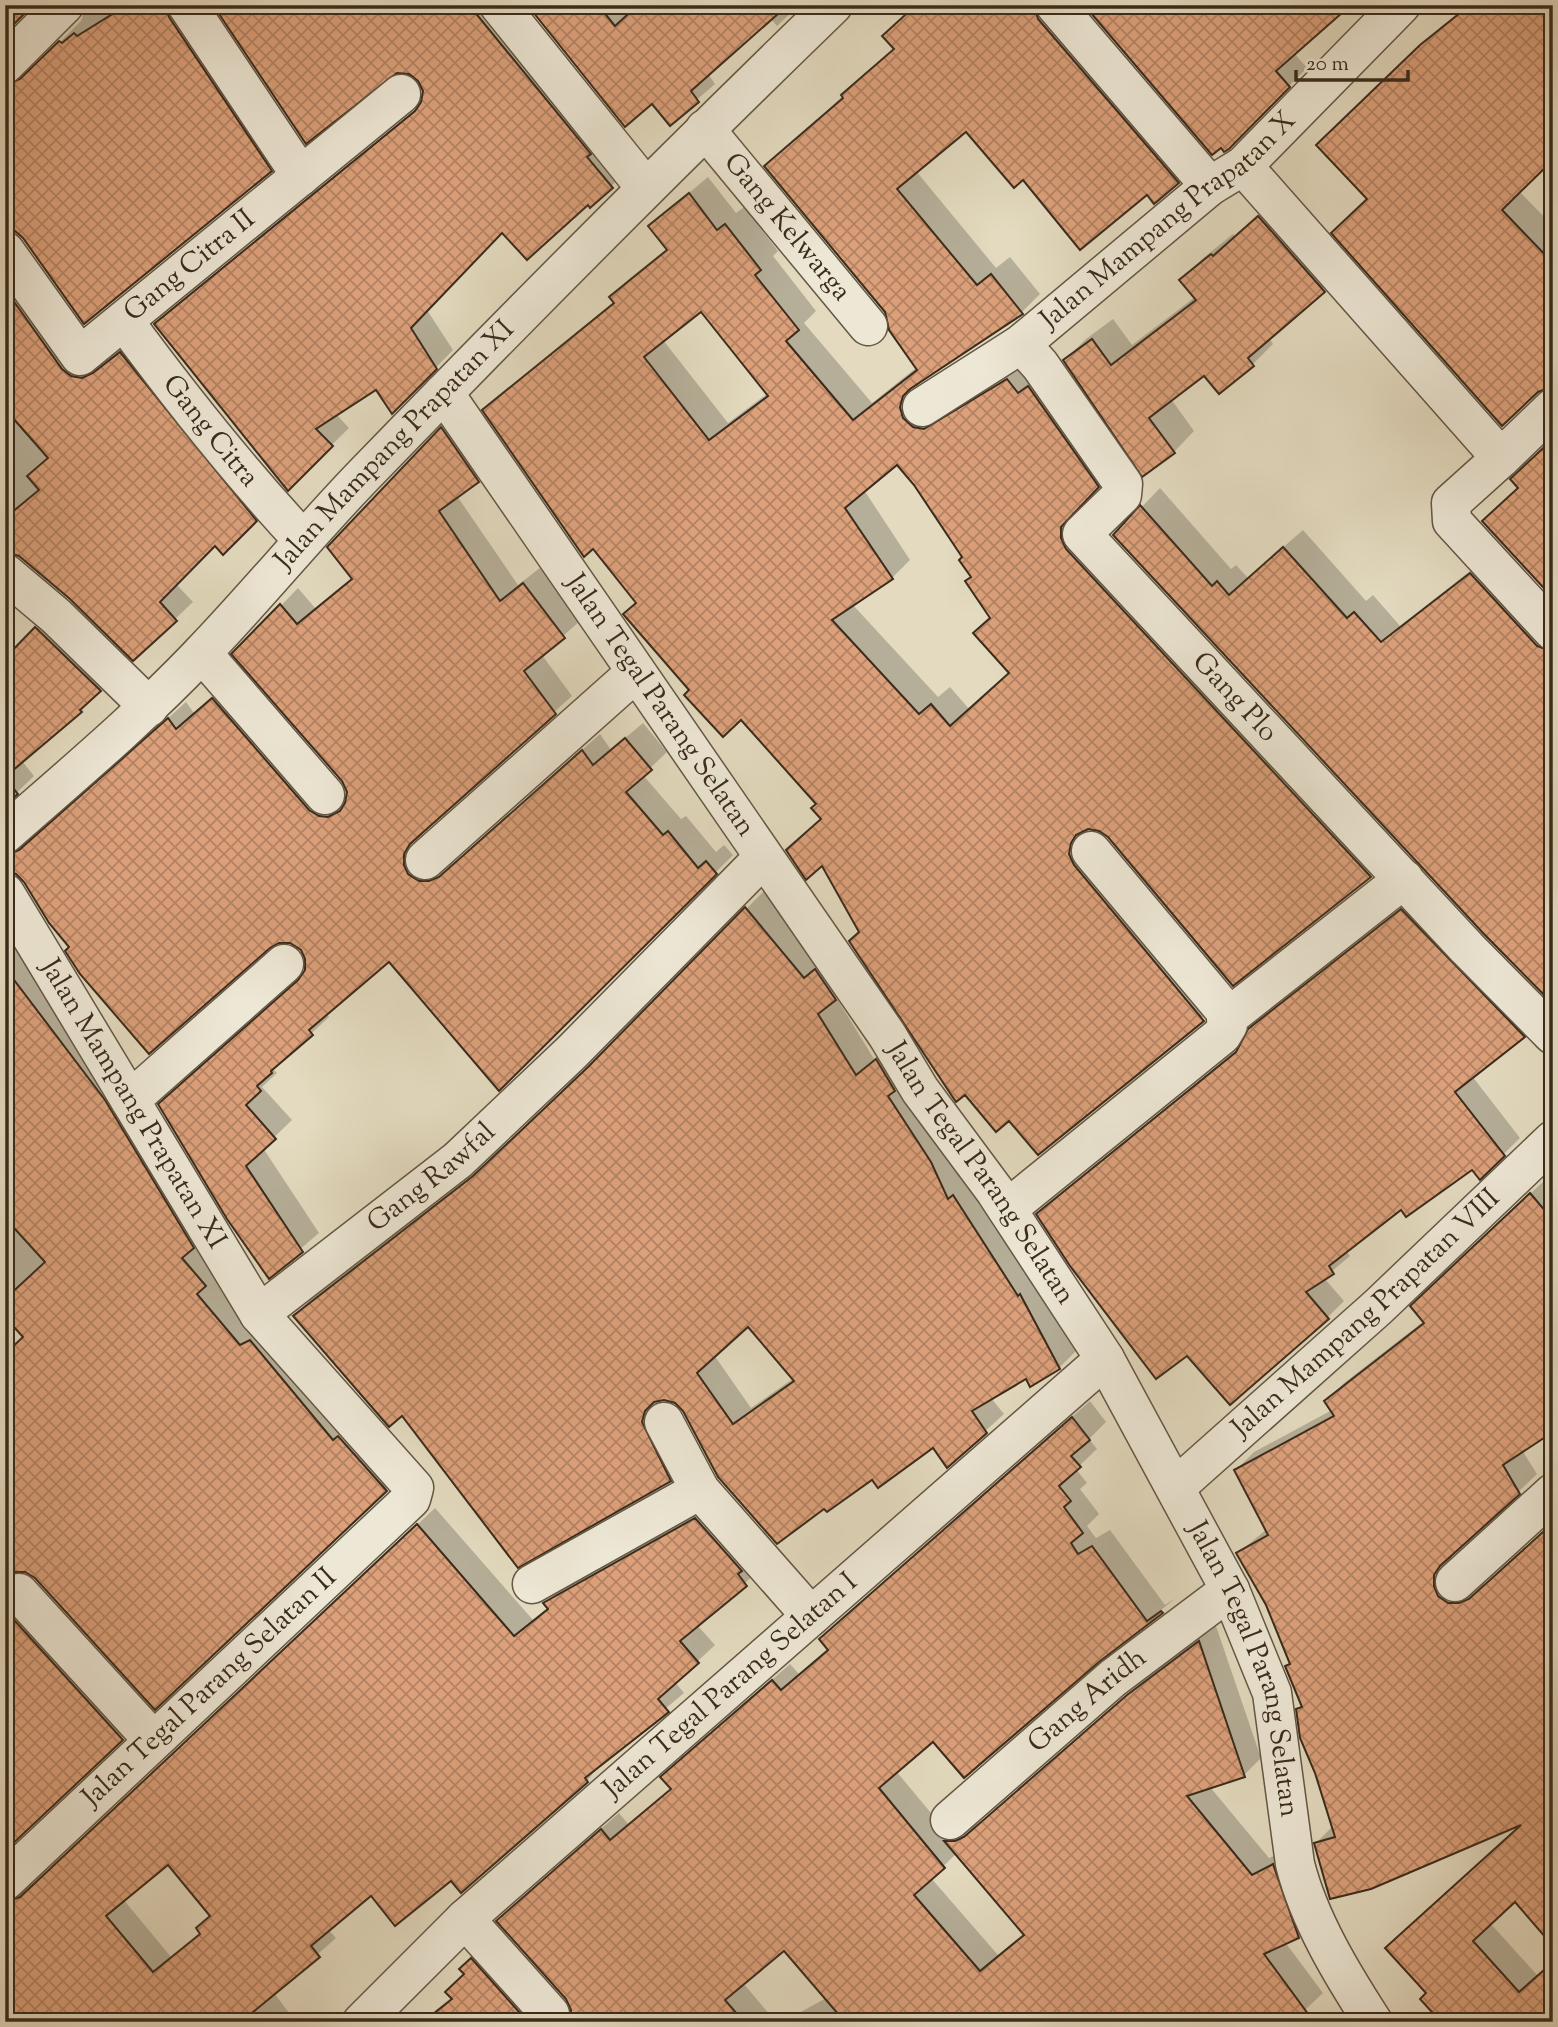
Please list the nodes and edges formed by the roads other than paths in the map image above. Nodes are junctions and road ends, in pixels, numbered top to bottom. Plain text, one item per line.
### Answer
1 (187, 5) edge
2 (499, 5) edge
3 (833, 5) edge
4 (1055, 5) edge
5 (1401, 5) edge
6 (48, 10) edge
7 (5, 64) edge
8 (401, 94) dead end
9 (705, 129) junction
10 (1243, 166) junction
11 (301, 176) junction
12 (1210, 186) junction
13 (645, 187) junction
14 (5, 251) edge
15 (124, 321) junction
16 (868, 326) dead end
17 (1021, 344) junction
18 (444, 393) junction
19 (922, 407) dead end
20 (1553, 408) edge
21 (1501, 458) junction
22 (302, 539) junction
23 (5, 573) edge
24 (1553, 631) edge
25 (202, 653) junction
26 (635, 673) junction
27 (149, 707) junction
28 (325, 795) dead end
29 (5, 834) edge
30 (1091, 851) dead end
31 (763, 858) junction
32 (425, 860) dead end
33 (1404, 879) junction
34 (5, 893) edge
35 (284, 964) dead end
36 (1226, 1018) junction
37 (1553, 1035) edge
38 (130, 1100) junction
39 (1553, 1140) edge
40 (1007, 1209) junction
41 (259, 1314) junction
42 (1105, 1359) junction
43 (664, 1422) dead end
44 (1177, 1486) junction
45 (700, 1490) junction
46 (1553, 1493) edge
47 (1455, 1582) dead end
48 (532, 1584) dead end
49 (1230, 1590) junction
50 (19, 1593) dead end
51 (811, 1616) junction
52 (153, 1740) junction
53 (950, 1820) dead end
54 (5, 1881) edge
55 (465, 1919) junction
56 (550, 2014) dead end
57 (1371, 2021) edge
58 (362, 2022) edge

1 - 11 street
2 - 13 street
3 - 9 street, Jalan Mampang Prapatan XI
4 - 12 street
5 - 10 street, Jalan Mampang Prapatan X
6 - 7 street
8 - 11 street, Gang Citra II
9 - 13 street, Jalan Mampang Prapatan XI
9 - 16 street, Gang Kelwarga
10 - 12 street, Jalan Mampang Prapatan X
10 - 21 street
11 - 15 street, Gang Citra II
12 - 17 street, Jalan Mampang Prapatan X
13 - 18 street, Jalan Mampang Prapatan XI
14 - 15 street, Gang Citra II
15 - 22 street, Gang Citra
17 - 19 street, Jalan Mampang Prapatan X
17 - 33 street, Gang Plo
18 - 22 street, Jalan Mampang Prapatan XI
18 - 26 street, Jalan Tegal Parang Selatan
20 - 21 street
21 - 24 street
22 - 25 street, Jalan Mampang Prapatan XI
23 - 27 street
25 - 27 street, Jalan Mampang Prapatan XI
25 - 28 street
26 - 31 street, Jalan Tegal Parang Selatan
26 - 32 street
27 - 29 street, Jalan Mampang Prapatan XI
30 - 36 street
31 - 40 street, Jalan Tegal Parang Selatan
31 - 41 street, Gang Rawfal
33 - 36 street
33 - 37 street, Gang Plo
34 - 38 street, Jalan Mampang Prapatan XI
35 - 38 street
36 - 40 street
38 - 41 street, Jalan Mampang Prapatan XI
39 - 44 street, Jalan Mampang Prapatan VIII
40 - 42 street, Jalan Tegal Parang Selatan
41 - 52 street, Jalan Tegal Parang Selatan II
42 - 44 street, Jalan Tegal Parang Selatan
42 - 51 street, Jalan Tegal Parang Selatan I
43 - 45 street
44 - 49 street, Jalan Tegal Parang Selatan
45 - 48 street
45 - 51 street
46 - 47 street
49 - 53 street, Gang Aridh
49 - 57 street, Jalan Tegal Parang Selatan
50 - 52 street
51 - 55 street, Jalan Tegal Parang Selatan I
52 - 54 street, Jalan Tegal Parang Selatan II
55 - 56 street
55 - 58 street, Jalan Tegal Parang Selatan I

